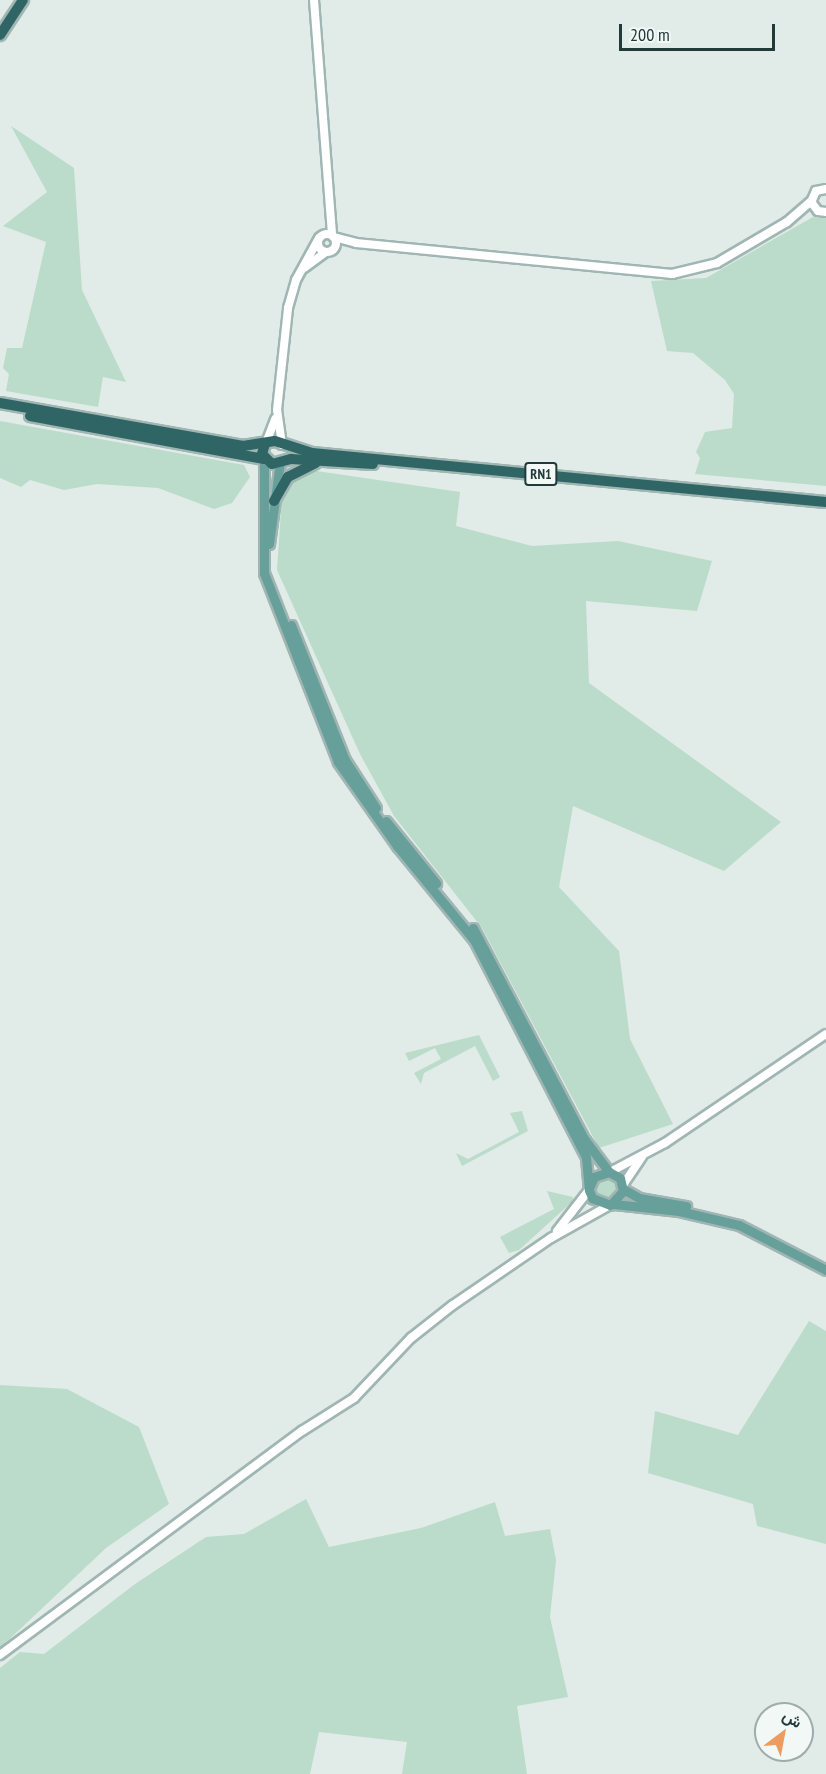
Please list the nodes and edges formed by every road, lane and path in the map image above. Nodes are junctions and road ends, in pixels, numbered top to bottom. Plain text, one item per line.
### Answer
1 (23, 0) edge
2 (314, 0) edge
3 (0, 35) edge
4 (826, 189) edge
5 (812, 200) junction
6 (331, 211) junction
7 (822, 212) edge
8 (787, 222) junction
9 (333, 236) junction
10 (320, 237) junction
11 (356, 243) junction
12 (330, 251) junction
13 (301, 270) junction
14 (0, 403) edge
15 (0, 410) edge
16 (278, 410) junction
17 (266, 443) junction
18 (283, 445) junction
19 (264, 459) junction
20 (321, 461) junction
21 (280, 462) junction
22 (274, 501) junction
23 (826, 502) edge
24 (826, 508) edge
25 (826, 1034) edge
26 (643, 1157) junction
27 (610, 1172) junction
28 (623, 1187) junction
29 (590, 1188) junction
30 (612, 1204) junction
31 (551, 1238) junction
32 (826, 1263) edge
33 (826, 1270) edge
34 (0, 1655) edge

1 - 3 highway
2 - 6 street
4 - 5 street
5 - 7 street
5 - 8 street
6 - 9 street
6 - 10 street
7 - 8 street
8 - 11 street
9 - 10 street
9 - 11 street
9 - 12 street
10 - 12 street
10 - 13 street
11 - 12 street
12 - 13 street
13 - 16 street
14 - 17 highway, RN1
15 - 19 highway, RN1
16 - 17 street
16 - 18 street
17 - 18 highway, RN1
17 - 19 highway
18 - 21 highway
18 - 23 highway, RN1
19 - 21 highway, RN1
19 - 29 main road
20 - 21 highway, RN1
20 - 22 highway
20 - 24 highway, RN1
21 - 22 main road
22 - 27 main road
25 - 26 street
26 - 27 street
26 - 28 street
27 - 28 main road
27 - 29 main road
28 - 30 main road
28 - 32 main road
29 - 30 main road
29 - 31 street
30 - 31 street
30 - 33 main road
31 - 34 street

